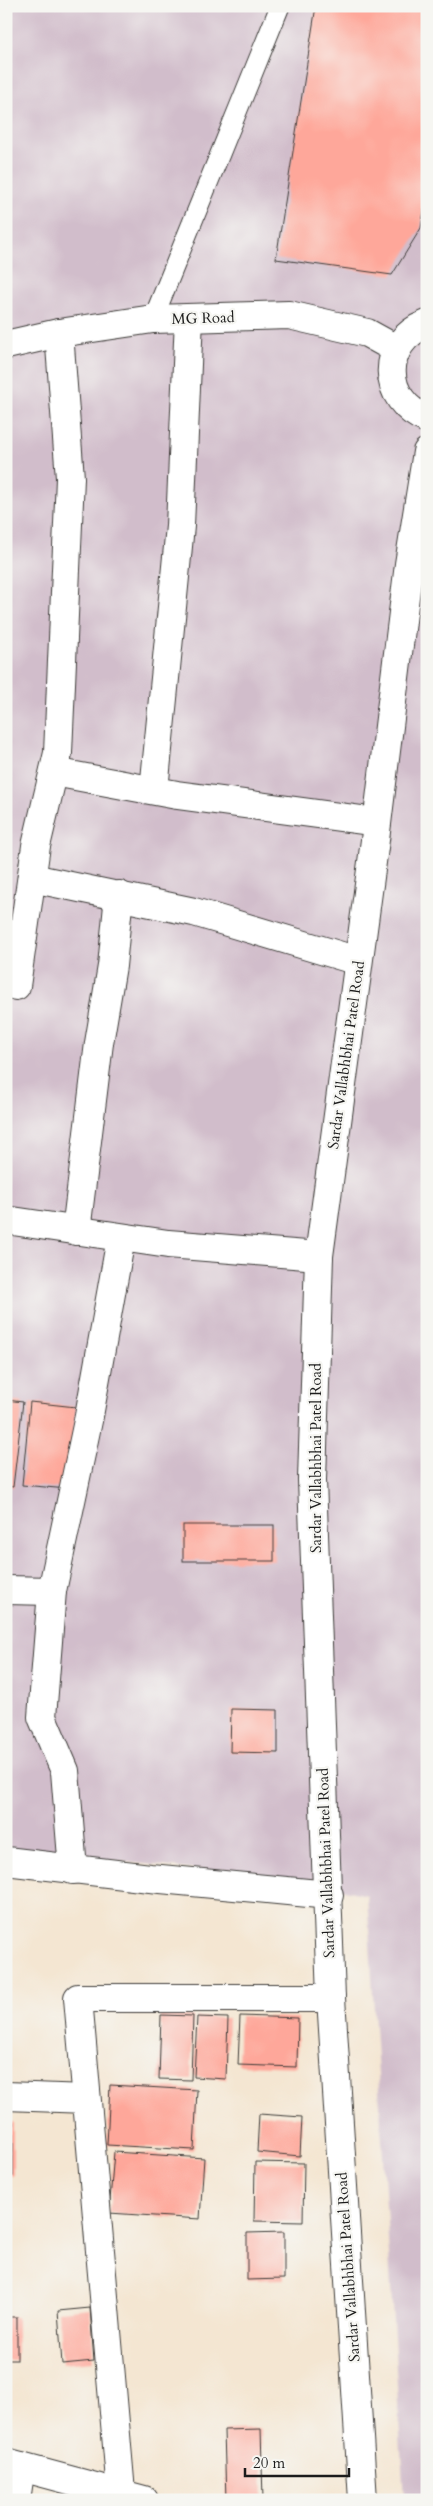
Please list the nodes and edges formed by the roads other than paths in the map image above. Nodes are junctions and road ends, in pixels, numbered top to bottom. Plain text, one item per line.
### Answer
1 (280, 6) edge
2 (189, 318) junction
3 (153, 320) junction
4 (427, 324) edge
5 (59, 333) junction
6 (6, 345) edge
7 (396, 349) junction
8 (427, 419) edge
9 (427, 452) edge
10 (54, 772) junction
11 (154, 790) junction
12 (377, 822) junction
13 (32, 878) junction
14 (118, 895) junction
15 (358, 961) junction
16 (16, 986) dead end
17 (6, 1220) edge
18 (76, 1231) junction
19 (121, 1238) junction
20 (319, 1256) junction
21 (6, 1590) edge
22 (52, 1590) junction
23 (6, 1861) edge
24 (72, 1870) junction
25 (329, 1896) junction
26 (331, 1998) junction
27 (6, 2096) edge
28 (86, 2099) junction
29 (14, 2465) edge
30 (132, 2496) edge
31 (16, 2500) edge
32 (362, 2500) edge

1 - 3 lane
2 - 3 street, MG Road
2 - 7 street, MG Road
2 - 11 street
3 - 5 street, MG Road
4 - 7 street
5 - 6 street, MG Road
5 - 10 street
7 - 8 street
9 - 12 street, Sardar Vallabhbhai Patel Road
10 - 11 street
10 - 13 street
11 - 12 street
12 - 15 street, Sardar Vallabhbhai Patel Road
13 - 14 street
13 - 16 street
14 - 15 street
14 - 18 street
15 - 20 street, Sardar Vallabhbhai Patel Road
17 - 18 street
18 - 19 street
19 - 20 street
19 - 22 street
20 - 25 street, Sardar Vallabhbhai Patel Road
21 - 22 street
22 - 24 street
23 - 24 street
24 - 25 street
25 - 26 street, Sardar Vallabhbhai Patel Road
26 - 28 street
26 - 32 street, Sardar Vallabhbhai Patel Road
27 - 28 street
28 - 30 street
29 - 30 street
29 - 31 street

